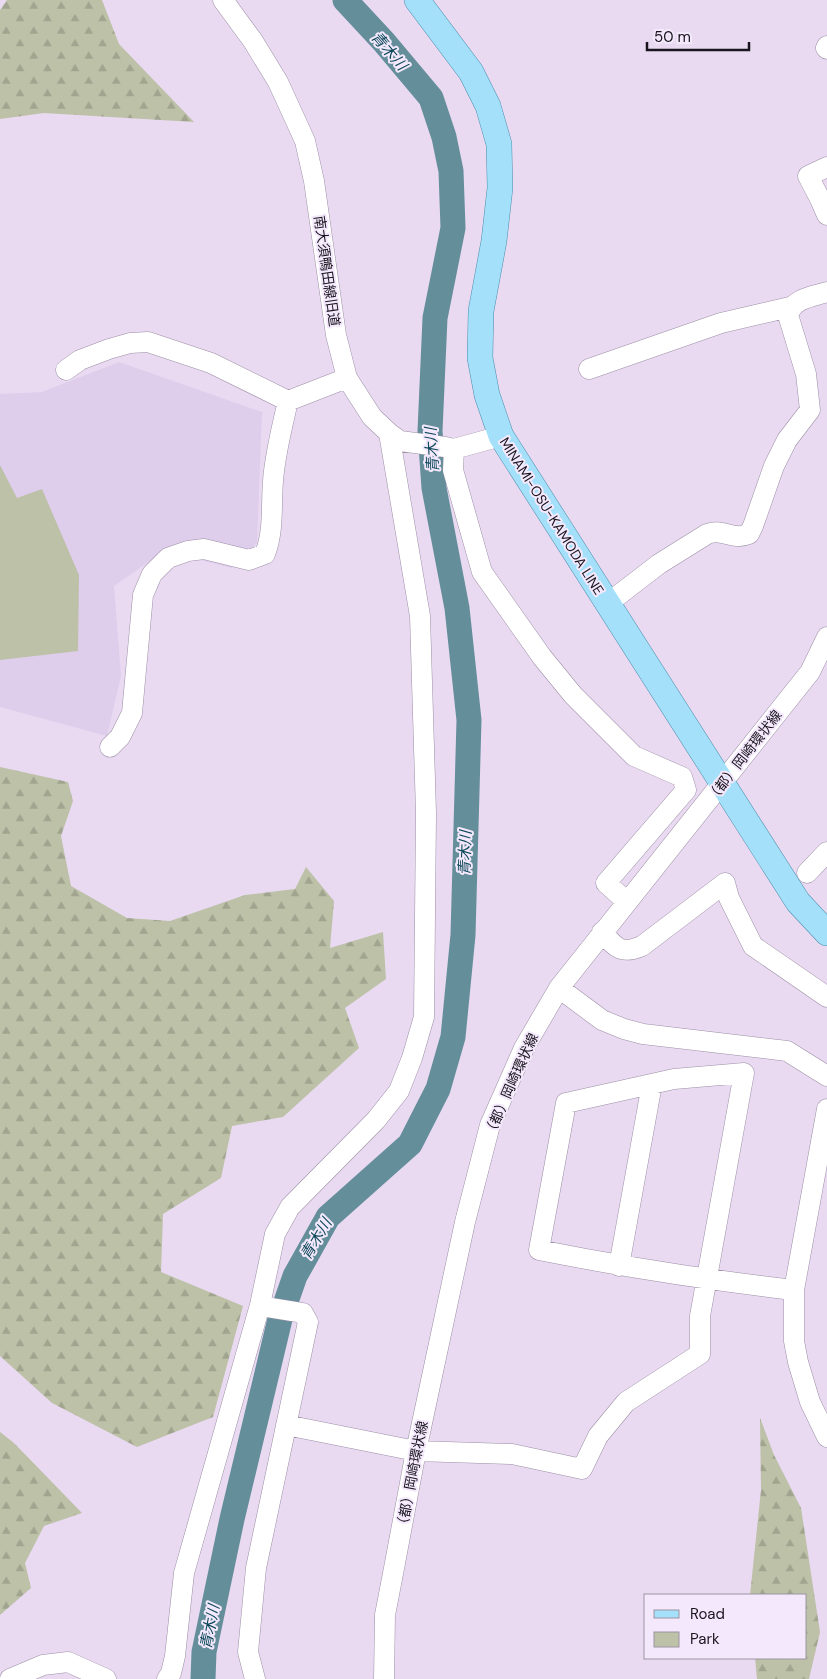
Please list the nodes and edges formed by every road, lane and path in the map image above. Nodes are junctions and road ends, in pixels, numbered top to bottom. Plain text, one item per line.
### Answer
1 (223, 0) edge
2 (417, 0) edge
3 (827, 167) edge
4 (827, 215) edge
5 (827, 292) edge
6 (790, 307) junction
7 (589, 369) dead end
8 (66, 370) dead end
9 (347, 378) junction
10 (288, 401) junction
11 (501, 436) junction
12 (394, 437) junction
13 (449, 448) junction
14 (607, 604) junction
15 (827, 637) edge
16 (110, 747) dead end
17 (723, 783) junction
18 (827, 852) edge
19 (806, 873) dead end
20 (627, 902) junction
21 (602, 932) junction
22 (827, 933) edge
23 (559, 988) junction
24 (827, 997) edge
25 (827, 1076) edge
26 (652, 1084) junction
27 (827, 1109) edge
28 (619, 1266) junction
29 (706, 1280) junction
30 (794, 1290) junction
31 (263, 1306) junction
32 (286, 1425) junction
33 (826, 1433) edge
34 (416, 1451) junction
35 (10, 1679) edge
36 (106, 1679) edge
37 (167, 1679) edge
38 (255, 1679) edge
39 (384, 1679) edge

1 - 9 street, 南大須鴨田線旧道
2 - 11 main road, MINAMI-OSU-KAMODA LINE
3 - 4 street
5 - 6 street
6 - 7 street
6 - 14 street
8 - 10 street
9 - 10 street
9 - 12 street, 南大須鴨田線旧道
10 - 16 street
11 - 13 street
11 - 14 main road, MINAMI-OSU-KAMODA LINE
12 - 13 street
12 - 31 street
13 - 20 street
14 - 17 main road, MINAMI-OSU-KAMODA LINE
15 - 17 street, （都）岡崎環状線
17 - 20 street, （都）岡崎環状線
17 - 22 main road, MINAMI-OSU-KAMODA LINE
18 - 19 street
20 - 21 street, （都）岡崎環状線
21 - 23 street, （都）岡崎環状線
21 - 24 street
23 - 25 street
23 - 34 street, （都）岡崎環状線
26 - 28 street
26 - 28 street
26 - 29 street
27 - 30 street
28 - 29 street
29 - 30 street
29 - 34 street
30 - 33 street
31 - 32 street
31 - 37 street
32 - 34 street
32 - 38 street
34 - 39 street, （都）岡崎環状線
35 - 36 street

